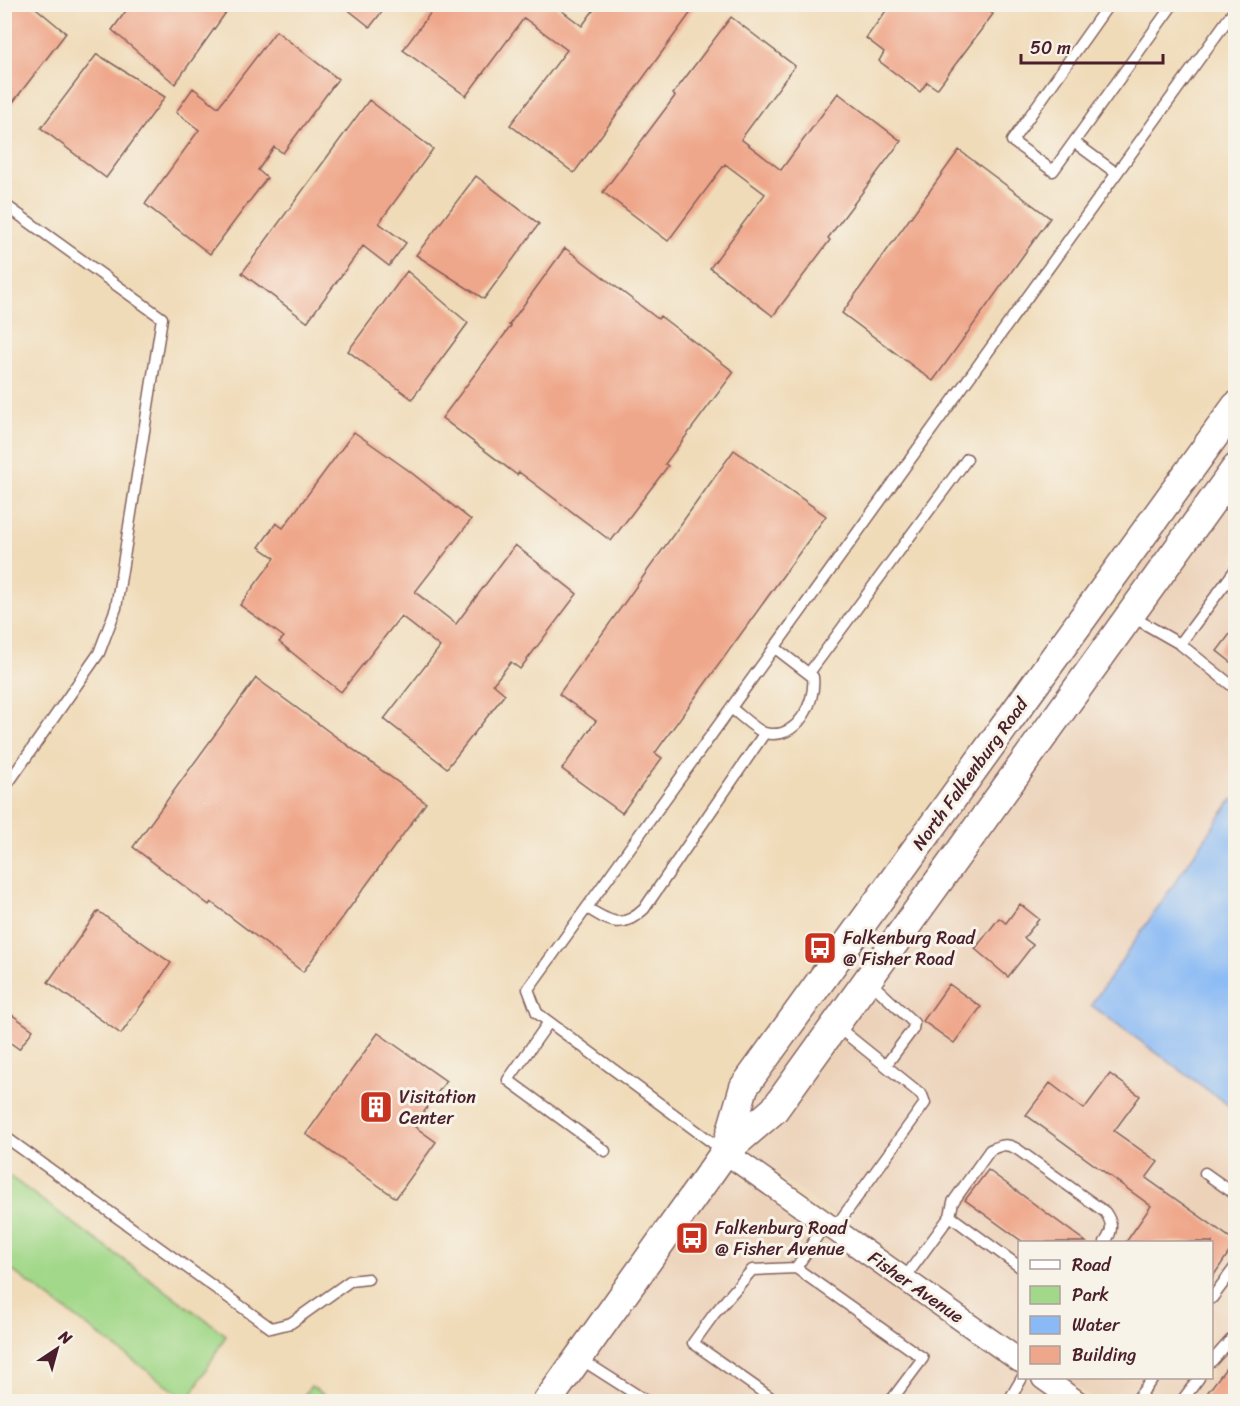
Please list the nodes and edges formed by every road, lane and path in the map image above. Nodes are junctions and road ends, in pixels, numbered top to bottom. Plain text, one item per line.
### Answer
1 (1109, 4) edge
2 (1173, 4) edge
3 (1236, 8) edge
4 (1074, 142) junction
5 (1116, 173) junction
6 (4, 204) edge
7 (1236, 405) edge
8 (967, 459) dead end
9 (1236, 468) edge
10 (1236, 569) edge
11 (1100, 594) junction
12 (1130, 615) junction
13 (1180, 644) junction
14 (774, 647) junction
15 (809, 673) junction
16 (1236, 689) edge
17 (731, 708) junction
18 (764, 734) junction
19 (4, 789) edge
20 (587, 908) junction
21 (867, 980) junction
22 (549, 1022) junction
23 (835, 1025) junction
24 (886, 1065) junction
25 (4, 1136) edge
26 (605, 1151) dead end
27 (725, 1152) junction
28 (1205, 1173) dead end
29 (1236, 1195) edge
30 (950, 1216) junction
31 (830, 1226) junction
32 (1106, 1241) edge
33 (1018, 1266) edge
34 (1236, 1266) edge
35 (796, 1268) junction
36 (368, 1279) dead end
37 (904, 1279) junction
38 (1213, 1297) edge
39 (1236, 1334) edge
40 (579, 1358) junction
41 (1018, 1360) edge
42 (1213, 1360) edge
43 (1021, 1379) edge
44 (1046, 1379) edge
45 (1152, 1379) edge
46 (1198, 1379) edge
47 (547, 1401) edge
48 (648, 1401) edge
49 (777, 1401) edge
50 (887, 1401) edge
51 (1008, 1401) edge
52 (1077, 1401) edge
53 (1136, 1401) edge
54 (1181, 1401) edge

1 - 4 lane
2 - 4 lane
3 - 5 lane
4 - 5 lane
5 - 14 lane
6 - 19 lane
7 - 11 street, North Falkenburg Road
8 - 15 lane
9 - 12 street, North Falkenburg Road
10 - 13 lane
11 - 12 street
11 - 27 street, North Falkenburg Road
12 - 13 lane
12 - 21 street, North Falkenburg Road
13 - 16 lane
14 - 15 lane
14 - 17 lane
15 - 18 lane
17 - 18 lane
17 - 20 lane
18 - 20 lane
20 - 22 lane
21 - 23 street, North Falkenburg Road
21 - 24 lane
22 - 26 lane
22 - 27 lane
23 - 24 lane
23 - 27 street, North Falkenburg Road
24 - 31 lane
25 - 36 lane
27 - 31 street, Fisher Avenue
27 - 40 street, North Falkenburg Road
28 - 29 lane
30 - 32 lane
30 - 33 lane
30 - 37 lane
31 - 35 lane
31 - 37 street, Fisher Avenue
34 - 38 lane
35 - 49 lane
35 - 50 lane
37 - 41 street, Fisher Avenue
39 - 42 lane
40 - 47 street, North Falkenburg Road
40 - 48 lane
43 - 51 lane
44 - 52 street
45 - 53 lane
46 - 54 lane

